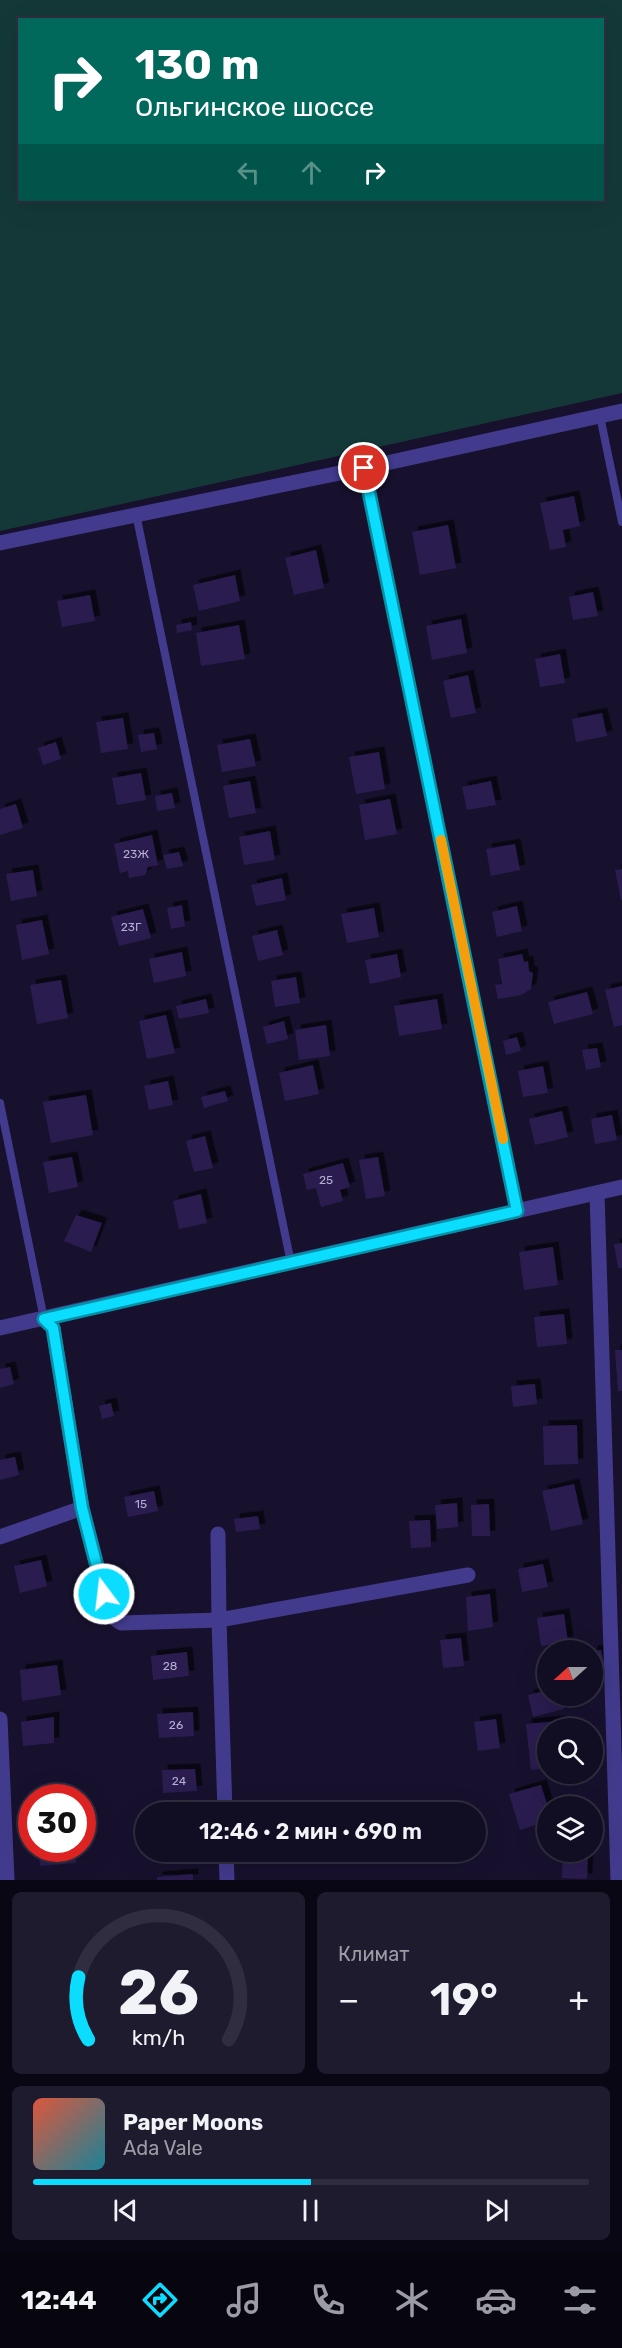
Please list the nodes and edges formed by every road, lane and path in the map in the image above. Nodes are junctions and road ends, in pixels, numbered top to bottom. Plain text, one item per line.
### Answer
1 (622, 411) edge
2 (600, 416) junction
3 (364, 468) junction
4 (136, 514) junction
5 (622, 522) edge
6 (0, 543) edge
7 (0, 1103) edge
8 (622, 1187) edge
9 (597, 1193) junction
10 (517, 1211) junction
11 (291, 1263) junction
12 (44, 1319) junction
13 (0, 1328) edge
14 (82, 1508) junction
15 (218, 1534) dead end
16 (0, 1537) edge
17 (468, 1575) dead end
18 (219, 1620) junction
19 (0, 1719) edge
20 (225, 1802) edge
21 (226, 1862) edge
22 (7, 1880) edge
23 (227, 1880) edge
24 (618, 1880) edge

1 - 2 street
2 - 3 street
2 - 5 lane
3 - 4 street
3 - 10 lane
4 - 6 street
4 - 11 lane
7 - 12 lane
8 - 9 street
9 - 10 street
9 - 24 street
10 - 11 street
11 - 12 street
12 - 13 street
12 - 14 street
14 - 16 street
14 - 18 street
15 - 18 street
17 - 18 street
18 - 20 street
19 - 22 street
21 - 23 street

